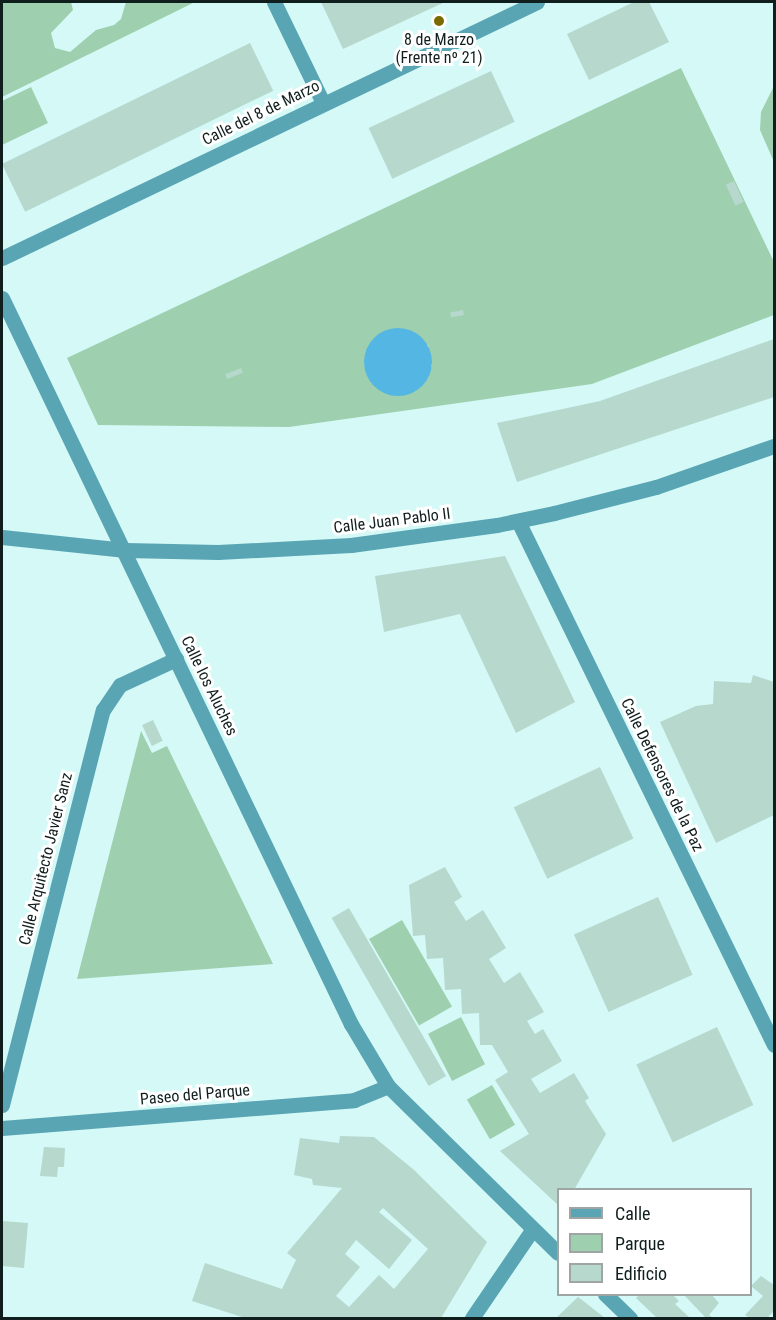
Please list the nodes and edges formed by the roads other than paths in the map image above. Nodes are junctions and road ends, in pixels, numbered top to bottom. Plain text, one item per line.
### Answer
1 (274, 2) edge
2 (537, 2) edge
3 (323, 104) junction
4 (2, 258) edge
5 (2, 298) edge
6 (774, 446) edge
7 (518, 521) junction
8 (2, 537) edge
9 (125, 550) junction
10 (176, 659) junction
11 (774, 1045) edge
12 (388, 1086) junction
13 (2, 1105) edge
14 (2, 1128) edge
15 (532, 1230) junction
16 (557, 1252) edge
17 (607, 1296) edge
18 (472, 1318) edge
19 (630, 1318) edge

1 - 3 street
2 - 3 street, Calle del 8 de Marzo
3 - 4 street, Calle del 8 de Marzo
5 - 9 street, Calle los Aluches
6 - 7 street, Calle Juan Pablo II
7 - 9 street, Calle Juan Pablo II
7 - 11 street, Calle Defensores de la Paz
8 - 9 street, Calle Juan Pablo II
9 - 10 street, Calle los Aluches
10 - 12 street, Calle los Aluches
10 - 13 street, Calle Arquitecto Javier Sanz
12 - 14 street, Paseo del Parque
12 - 15 street, Calle los Aluches
15 - 16 street, Calle los Aluches
15 - 18 street
17 - 19 street

